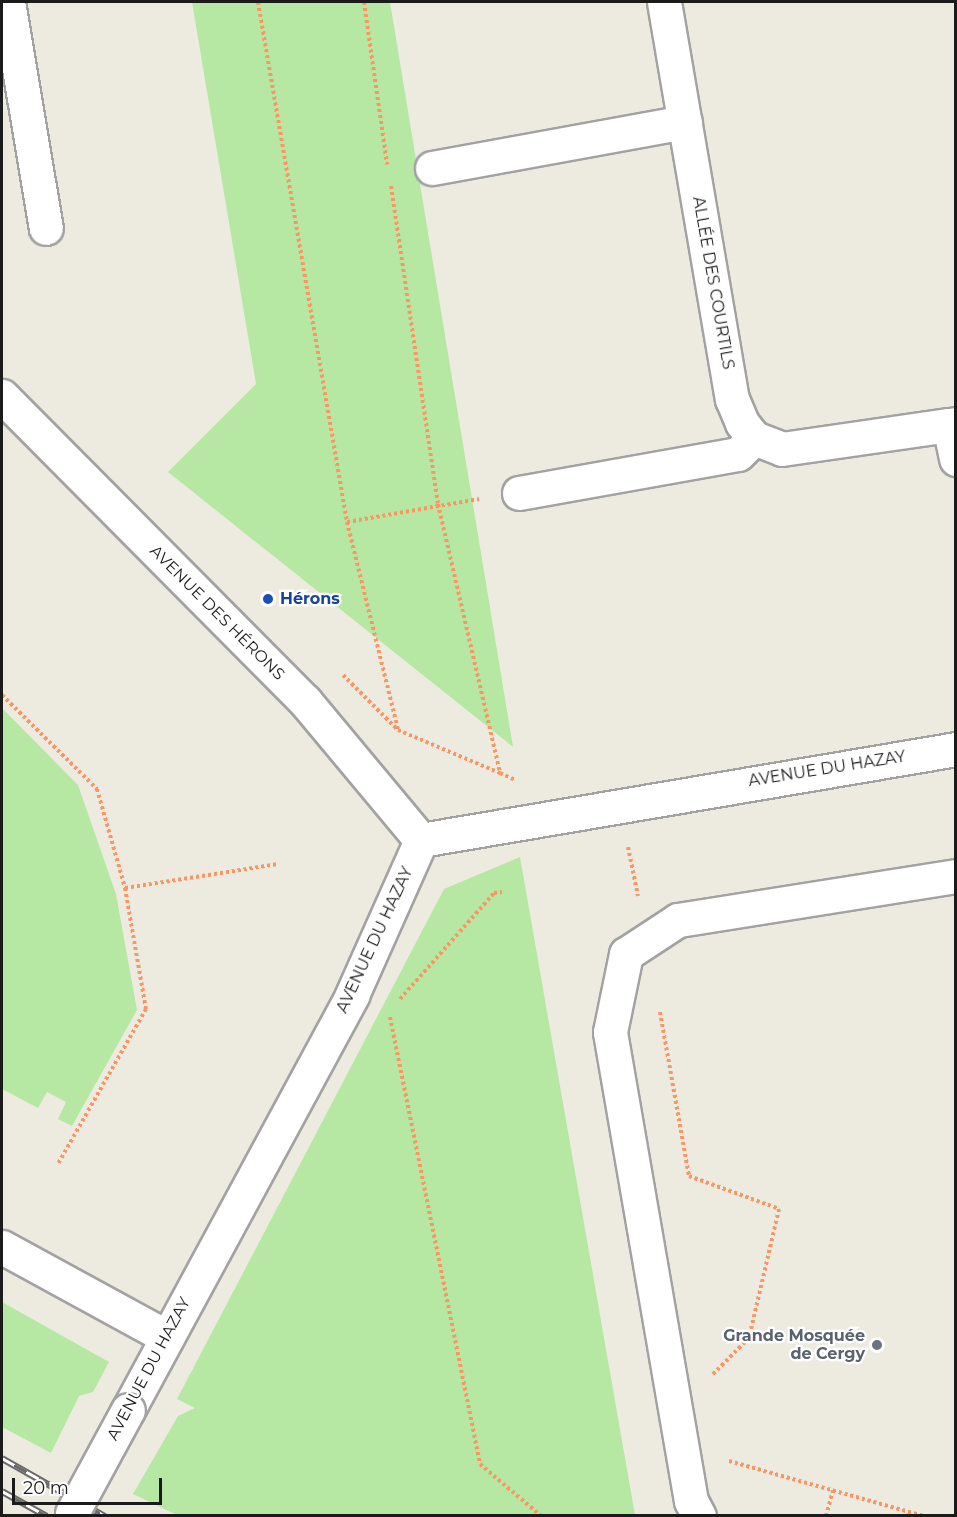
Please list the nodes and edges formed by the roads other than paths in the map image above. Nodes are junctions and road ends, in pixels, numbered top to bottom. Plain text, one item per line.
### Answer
1 (8, 2) edge
2 (664, 2) edge
3 (685, 122) junction
4 (432, 168) dead end
5 (46, 228) dead end
6 (2, 396) edge
7 (952, 425) edge
8 (754, 438) junction
9 (956, 459) edge
10 (519, 493) road end
11 (956, 749) edge
12 (421, 840) junction
13 (956, 876) edge
14 (2, 1247) edge
15 (167, 1337) junction
16 (70, 1515) edge
17 (699, 1515) edge

1 - 5 street
2 - 3 street, ALLÉE DES COURTILS
3 - 4 street
3 - 8 street, ALLÉE DES COURTILS
6 - 12 street, AVENUE DES HÉRONS
7 - 8 street
7 - 9 street
8 - 10 street
11 - 12 street, AVENUE DU HAZAY
12 - 15 street, AVENUE DU HAZAY
13 - 17 street
14 - 15 street
15 - 16 street, AVENUE DU HAZAY, bridge

